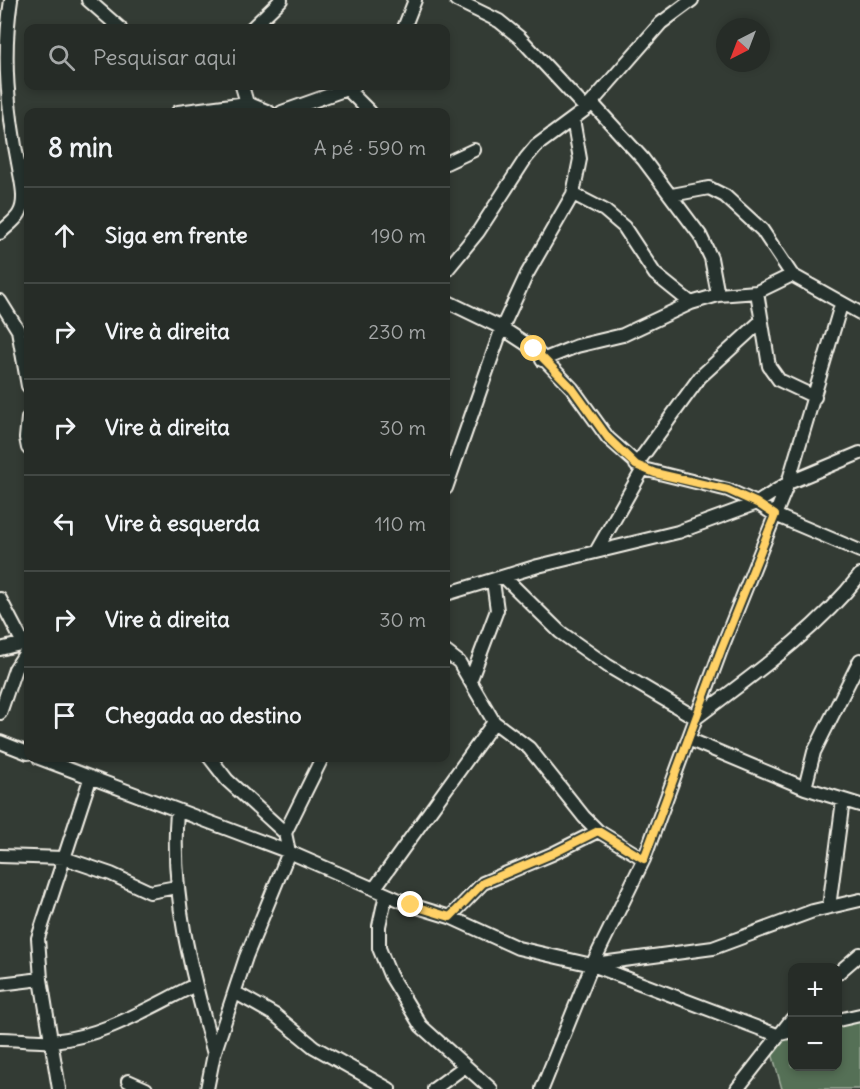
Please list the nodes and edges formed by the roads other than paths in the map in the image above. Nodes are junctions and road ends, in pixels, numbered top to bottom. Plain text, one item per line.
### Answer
1 (11, 0) edge
2 (88, 0) edge
3 (280, 0) edge
4 (415, 0) edge
5 (456, 0) edge
6 (692, 0) edge
7 (115, 24) edge
8 (256, 24) edge
9 (406, 24) edge
10 (243, 90) edge
11 (343, 90) edge
12 (353, 90) edge
13 (247, 103) junction
14 (589, 106) junction
15 (209, 108) edge
16 (259, 108) edge
17 (293, 108) edge
18 (367, 108) edge
19 (573, 119) junction
20 (474, 150) dead end
21 (450, 161) edge
22 (573, 194) junction
23 (672, 195) junction
24 (24, 217) edge
25 (0, 233) edge
26 (450, 266) edge
27 (792, 275) junction
28 (757, 292) junction
29 (718, 295) junction
30 (0, 302) edge
31 (450, 303) edge
32 (691, 303) junction
33 (841, 305) junction
34 (860, 312) edge
35 (760, 322) junction
36 (502, 328) junction
37 (542, 360) junction
38 (24, 364) edge
39 (815, 397) junction
40 (860, 453) edge
41 (640, 467) junction
42 (450, 477) edge
43 (788, 483) junction
44 (757, 503) junction
45 (775, 515) junction
46 (597, 550) junction
47 (860, 551) edge
48 (860, 575) edge
49 (498, 579) junction
50 (450, 593) edge
51 (0, 599) edge
52 (24, 640) edge
53 (24, 645) edge
54 (0, 649) edge
55 (24, 651) edge
56 (450, 655) edge
57 (860, 660) edge
58 (471, 679) junction
59 (0, 713) edge
60 (696, 718) junction
61 (494, 722) junction
62 (688, 739) junction
63 (0, 742) edge
64 (24, 751) edge
65 (49, 762) edge
66 (213, 762) edge
67 (320, 762) edge
68 (90, 779) junction
69 (805, 788) junction
70 (843, 800) junction
71 (860, 805) edge
72 (177, 812) junction
73 (598, 831) junction
74 (285, 833) junction
75 (289, 852) junction
76 (0, 856) edge
77 (64, 858) junction
78 (644, 859) junction
79 (176, 887) junction
80 (380, 892) junction
81 (860, 900) edge
82 (830, 907) junction
83 (450, 917) junction
84 (860, 954) edge
85 (592, 965) junction
86 (842, 969) edge
87 (41, 978) junction
88 (0, 984) edge
89 (195, 985) junction
90 (236, 993) junction
91 (860, 1015) edge
92 (842, 1019) edge
93 (788, 1023) edge
94 (788, 1032) edge
95 (777, 1035) junction
96 (0, 1039) edge
97 (50, 1041) junction
98 (214, 1054) junction
99 (464, 1067) junction
100 (129, 1081) dead end
101 (58, 1089) edge
102 (146, 1089) edge
103 (207, 1089) edge
104 (388, 1089) edge
105 (434, 1089) edge
106 (491, 1089) edge
107 (542, 1089) edge
108 (737, 1089) edge

1 - 24 street
2 - 7 street
3 - 8 street
4 - 9 street
5 - 14 street
6 - 14 street
10 - 13 street
11 - 17 street
12 - 18 street
13 - 15 street
13 - 16 street
14 - 19 street
14 - 23 street
19 - 22 street
19 - 26 street
20 - 21 street
22 - 32 street
22 - 36 street
23 - 27 street
23 - 29 street
24 - 25 street
27 - 28 street
27 - 33 street
28 - 29 street
28 - 35 street
29 - 32 street
30 - 38 street
31 - 36 street
32 - 37 street
33 - 34 street
33 - 39 street
35 - 39 street
35 - 41 street
36 - 37 street
36 - 42 street
37 - 41 street
39 - 43 street
40 - 43 street
41 - 44 street
41 - 46 street
43 - 44 street
43 - 45 street
44 - 45 street
44 - 46 street
45 - 47 street
45 - 60 street
46 - 49 street
48 - 60 street
49 - 50 street
49 - 58 street
49 - 60 street
51 - 52 street
53 - 54 street
55 - 59 street
56 - 58 street
57 - 69 street
58 - 61 street
60 - 62 street
61 - 73 street
61 - 80 street
62 - 69 street
62 - 78 street
63 - 64 street
65 - 68 street
66 - 74 street
67 - 74 street
68 - 72 street
68 - 77 street
69 - 70 street
70 - 71 street
70 - 82 street
72 - 75 street
72 - 79 street
73 - 78 street
73 - 83 street
74 - 75 street
75 - 80 street
75 - 90 street
76 - 77 street
77 - 79 street
77 - 87 street
78 - 85 street
79 - 89 street
80 - 83 street
80 - 99 street
81 - 82 street
82 - 85 street
83 - 85 street
84 - 86 street
85 - 95 street
85 - 107 street
87 - 88 street
87 - 97 street
89 - 97 street
89 - 98 street
90 - 98 street
90 - 104 street
91 - 92 street
93 - 95 street
94 - 95 street
95 - 108 street
96 - 97 street
97 - 101 street
98 - 103 street
99 - 105 street
99 - 106 street
100 - 102 street

